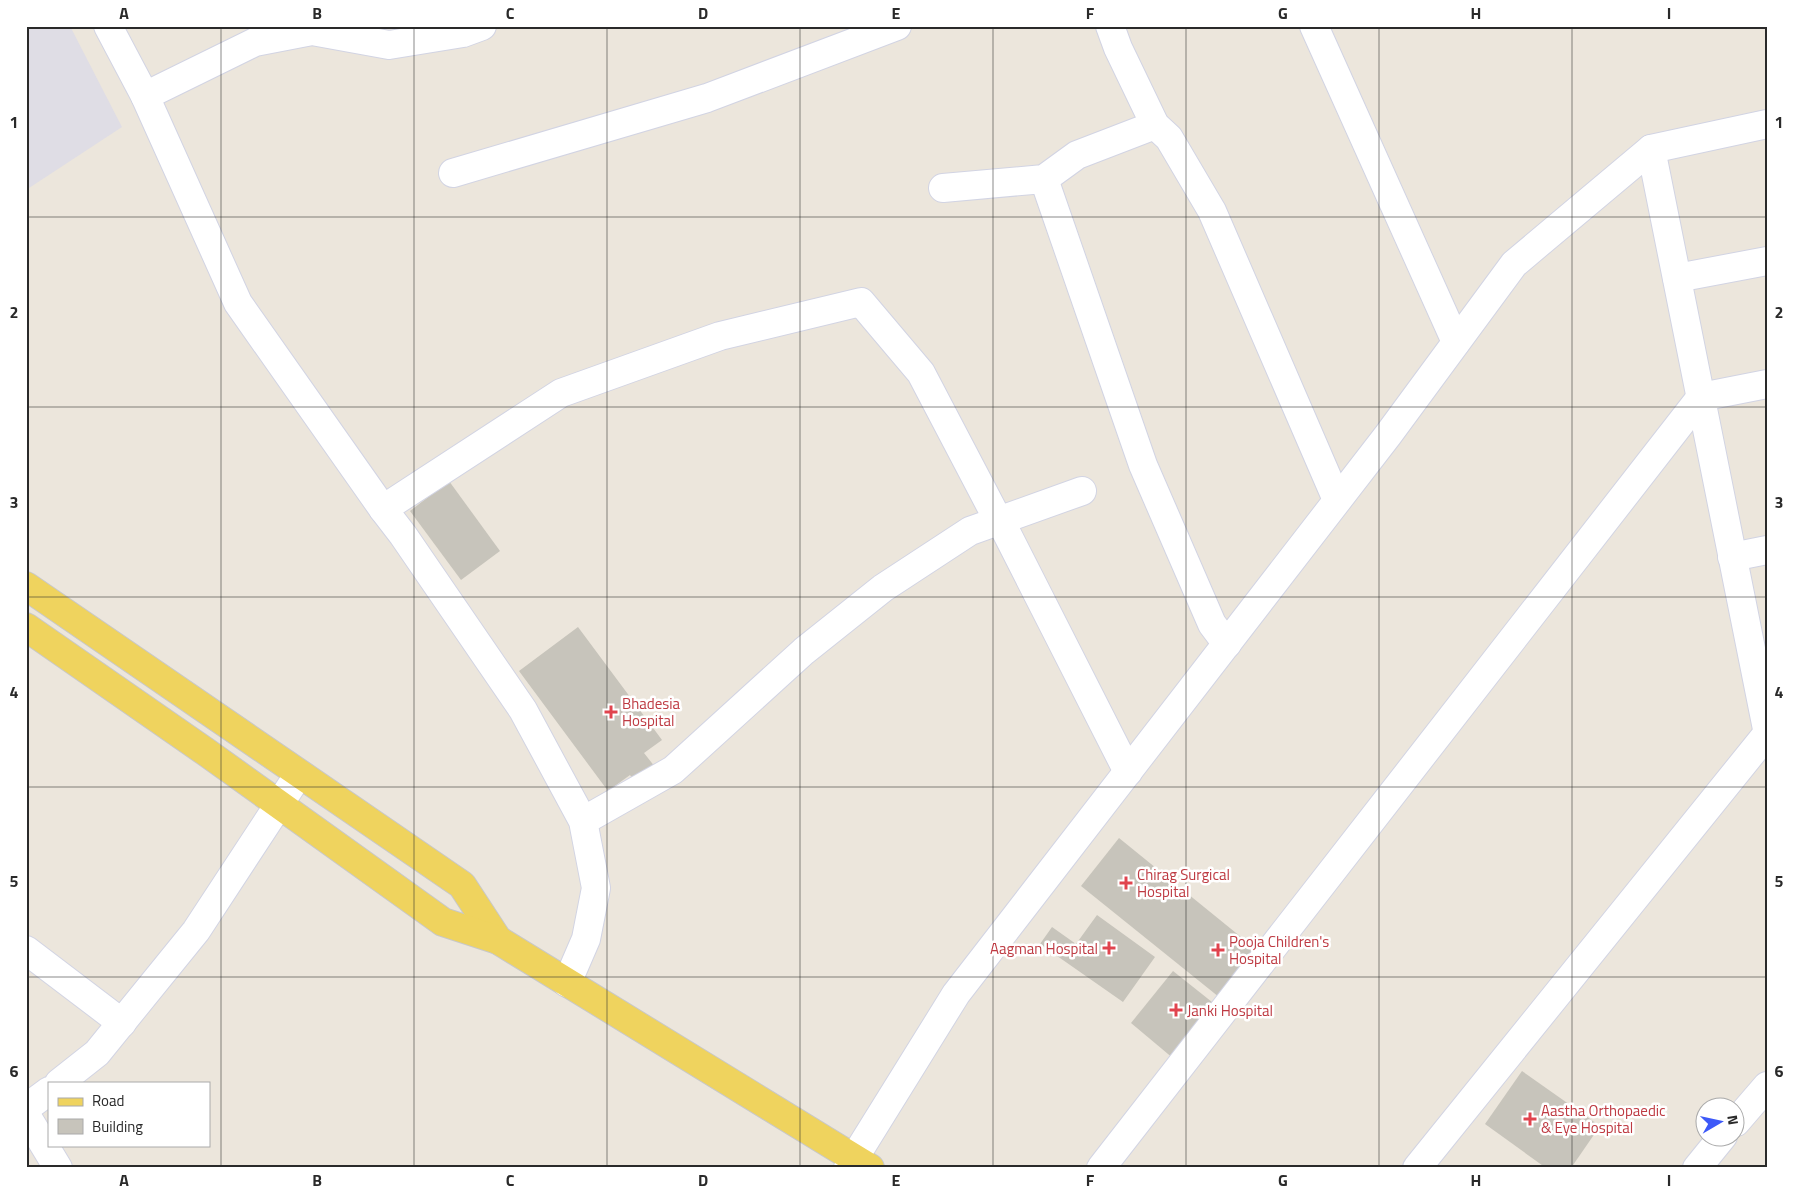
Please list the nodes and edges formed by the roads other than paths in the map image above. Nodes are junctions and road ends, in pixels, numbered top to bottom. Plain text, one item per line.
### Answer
1 (108, 26) edge
2 (482, 26) edge
3 (896, 26) edge
4 (1110, 26) edge
5 (1314, 26) edge
6 (144, 96) junction
7 (1767, 124) edge
8 (1155, 125) junction
9 (1652, 149) junction
10 (453, 173) dead end
11 (1044, 180) junction
12 (943, 188) dead end
13 (1767, 261) edge
14 (1677, 278) junction
15 (1456, 342) junction
16 (1767, 384) edge
17 (1701, 397) junction
18 (1082, 491) dead end
19 (1337, 500) junction
20 (383, 510) junction
21 (1000, 520) junction
22 (1767, 550) edge
23 (1732, 557) junction
24 (26, 586) edge
25 (26, 627) edge
26 (1227, 644) junction
27 (1767, 729) edge
28 (1767, 734) edge
29 (1128, 772) junction
30 (299, 774) junction
31 (280, 804) junction
32 (583, 821) junction
33 (498, 940) junction
34 (26, 950) edge
35 (568, 983) junction
36 (122, 1023) junction
37 (60, 1082) edge
38 (1767, 1086) edge
39 (48, 1092) edge
40 (26, 1108) edge
41 (1746, 1110) edge
42 (26, 1115) edge
43 (1715, 1146) edge
44 (858, 1164) edge
45 (58, 1168) edge
46 (1101, 1168) edge
47 (1418, 1168) edge
48 (1697, 1168) edge

1 - 6 street
2 - 6 street
3 - 10 street
4 - 8 street
5 - 15 street
6 - 20 street
7 - 9 street
8 - 11 street
8 - 19 street
9 - 14 street
9 - 15 street
11 - 12 street
11 - 26 street
13 - 14 street
14 - 17 street
15 - 19 street
16 - 17 street
17 - 23 street
17 - 46 street
18 - 21 street
19 - 26 street
20 - 21 street
20 - 32 street
21 - 29 street
21 - 32 street
22 - 23 street
23 - 27 street
24 - 30 main road
25 - 31 main road
26 - 29 street
28 - 47 street
29 - 44 street
30 - 31 street
30 - 33 main road
31 - 33 main road
31 - 36 street
32 - 35 street
33 - 35 main road
34 - 36 street
35 - 44 main road
36 - 37 street
38 - 41 street
39 - 40 street
42 - 45 street
43 - 48 street

